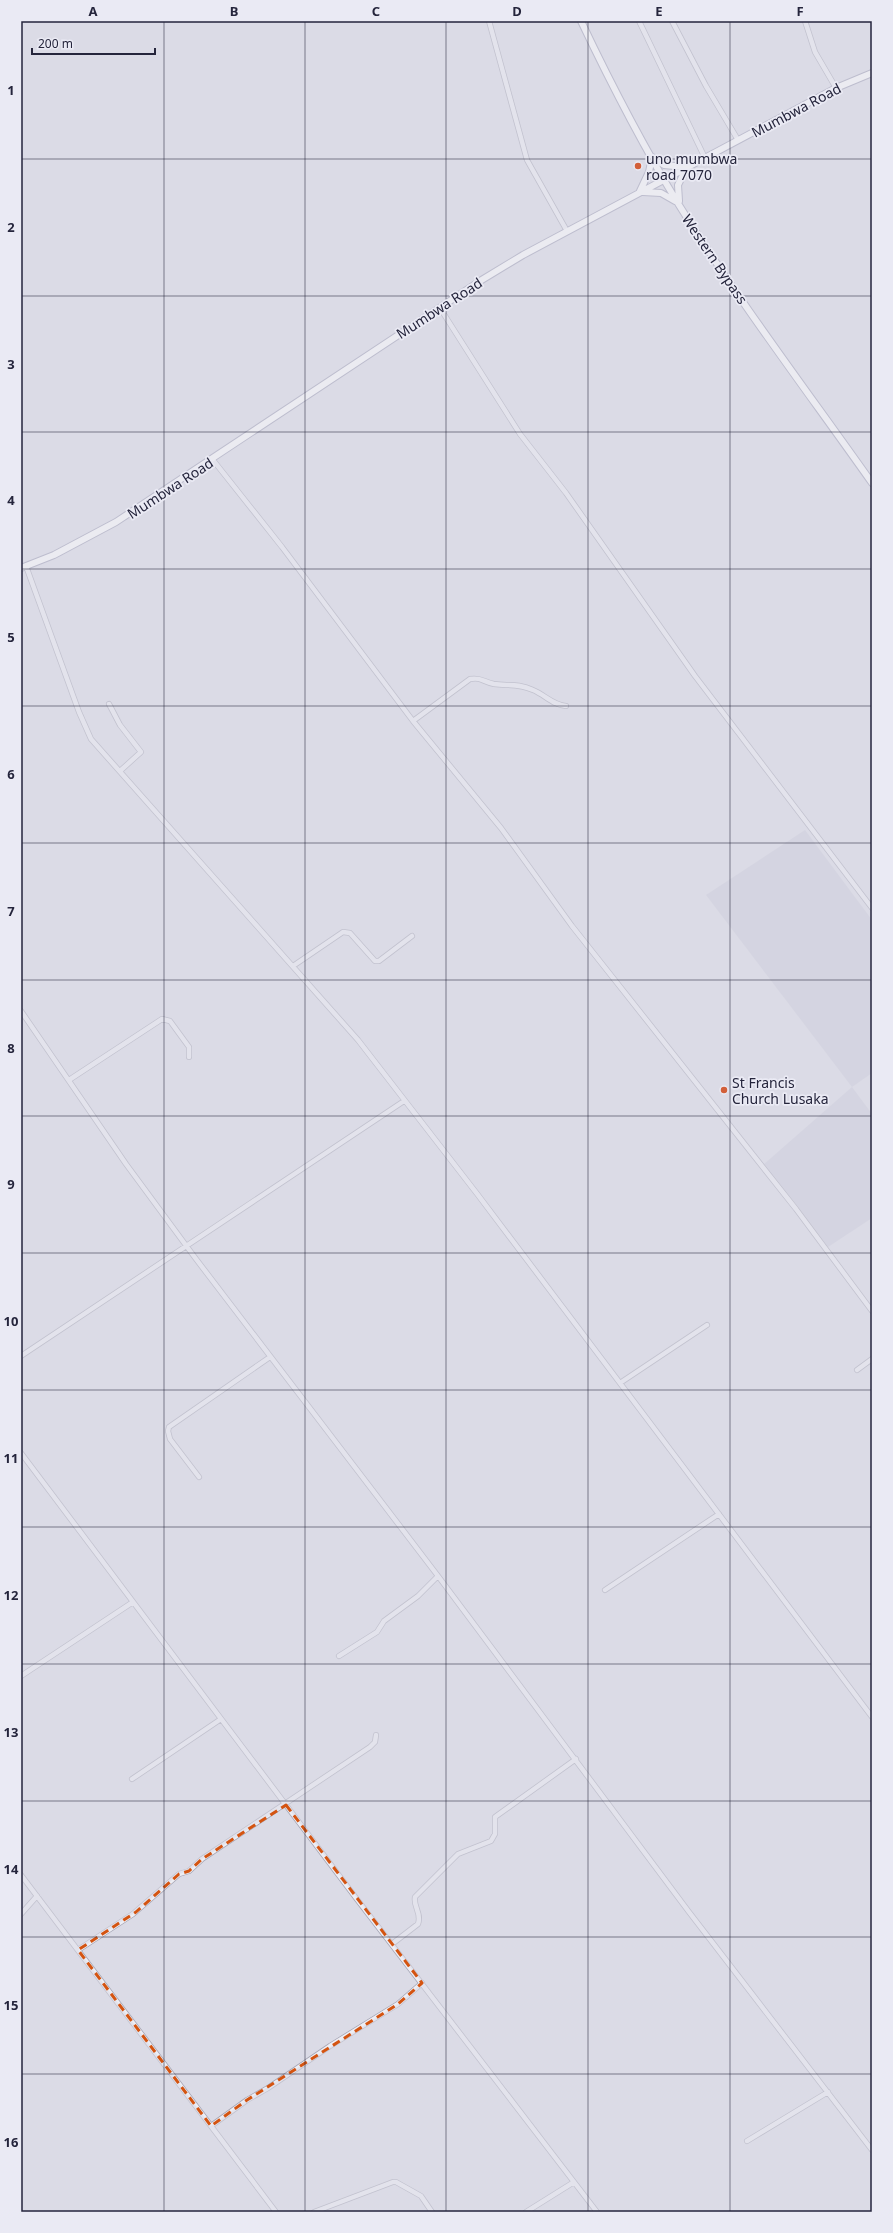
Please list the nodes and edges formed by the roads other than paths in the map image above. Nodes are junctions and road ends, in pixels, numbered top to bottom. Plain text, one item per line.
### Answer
1 (489, 21) edge
2 (581, 21) edge
3 (639, 21) edge
4 (672, 21) edge
5 (805, 21) edge
6 (872, 73) edge
7 (836, 88) junction
8 (738, 140) junction
9 (652, 157) junction
10 (705, 158) junction
11 (687, 167) junction
12 (664, 179) junction
13 (639, 193) junction
14 (679, 205) junction
15 (567, 231) junction
16 (440, 308) junction
17 (213, 460) junction
18 (872, 482) edge
19 (23, 567) edge
20 (109, 704) dead end
21 (566, 706) dead end
22 (413, 721) junction
23 (120, 771) junction
24 (872, 908) edge
25 (412, 936) dead end
26 (293, 966) junction
27 (21, 1011) edge
28 (189, 1057) dead end
29 (69, 1080) junction
30 (404, 1101) junction
31 (188, 1246) junction
32 (872, 1311) edge
33 (707, 1325) dead end
34 (21, 1356) edge
35 (270, 1357) junction
36 (872, 1359) edge
37 (857, 1370) dead end
38 (620, 1383) junction
39 (21, 1453) edge
40 (199, 1477) dead end
41 (719, 1514) junction
42 (438, 1576) junction
43 (605, 1590) dead end
44 (133, 1602) junction
45 (339, 1656) dead end
46 (21, 1676) edge
47 (872, 1717) edge
48 (221, 1719) junction
49 (376, 1735) dead end
50 (576, 1759) junction
51 (132, 1779) dead end
52 (286, 1805) junction
53 (21, 1875) edge
54 (37, 1896) junction
55 (21, 1914) edge
56 (392, 1944) junction
57 (78, 1950) junction
58 (422, 1983) junction
59 (828, 2092) junction
60 (211, 2126) junction
61 (747, 2141) dead end
62 (872, 2150) edge
63 (574, 2182) junction
64 (276, 2212) edge
65 (314, 2212) edge
66 (432, 2212) edge
67 (526, 2212) edge
68 (596, 2212) edge

1 - 15 street
2 - 9 main road, Western Bypass
3 - 10 street
4 - 8 street
5 - 7 street
6 - 7 main road, Mumbwa Road
7 - 8 main road, Mumbwa Road
8 - 10 main road, Mumbwa Road
9 - 11 main road
9 - 12 main road, Western Bypass
9 - 13 main road
10 - 11 main road, Mumbwa Road
11 - 12 main road, Mumbwa Road
11 - 14 main road
12 - 13 main road, Mumbwa Road
12 - 14 main road, Western Bypass
13 - 14 main road
13 - 15 main road, Mumbwa Road
14 - 18 main road, Western Bypass
15 - 16 main road, Mumbwa Road
16 - 17 main road, Mumbwa Road
16 - 24 street
17 - 19 main road, Mumbwa Road
17 - 22 street
19 - 23 street
20 - 23 street
21 - 22 street
22 - 32 street
23 - 26 street
25 - 26 street
26 - 30 street
27 - 29 street
28 - 29 street
29 - 31 street
30 - 31 street
30 - 38 street
31 - 34 street
31 - 35 street
33 - 38 street
35 - 40 street
35 - 42 street
36 - 37 street
38 - 41 street
39 - 44 street
41 - 43 street
41 - 47 street
42 - 45 street
42 - 50 street
44 - 46 street
44 - 48 street
48 - 51 street
48 - 52 street
49 - 52 street
50 - 56 street
50 - 59 street
52 - 56 street
52 - 57 street
53 - 54 street
54 - 55 street
54 - 57 street
56 - 58 street
57 - 60 street
58 - 60 street
58 - 63 street
59 - 61 street
59 - 62 street
60 - 64 street
63 - 67 street
63 - 68 street
65 - 66 street

